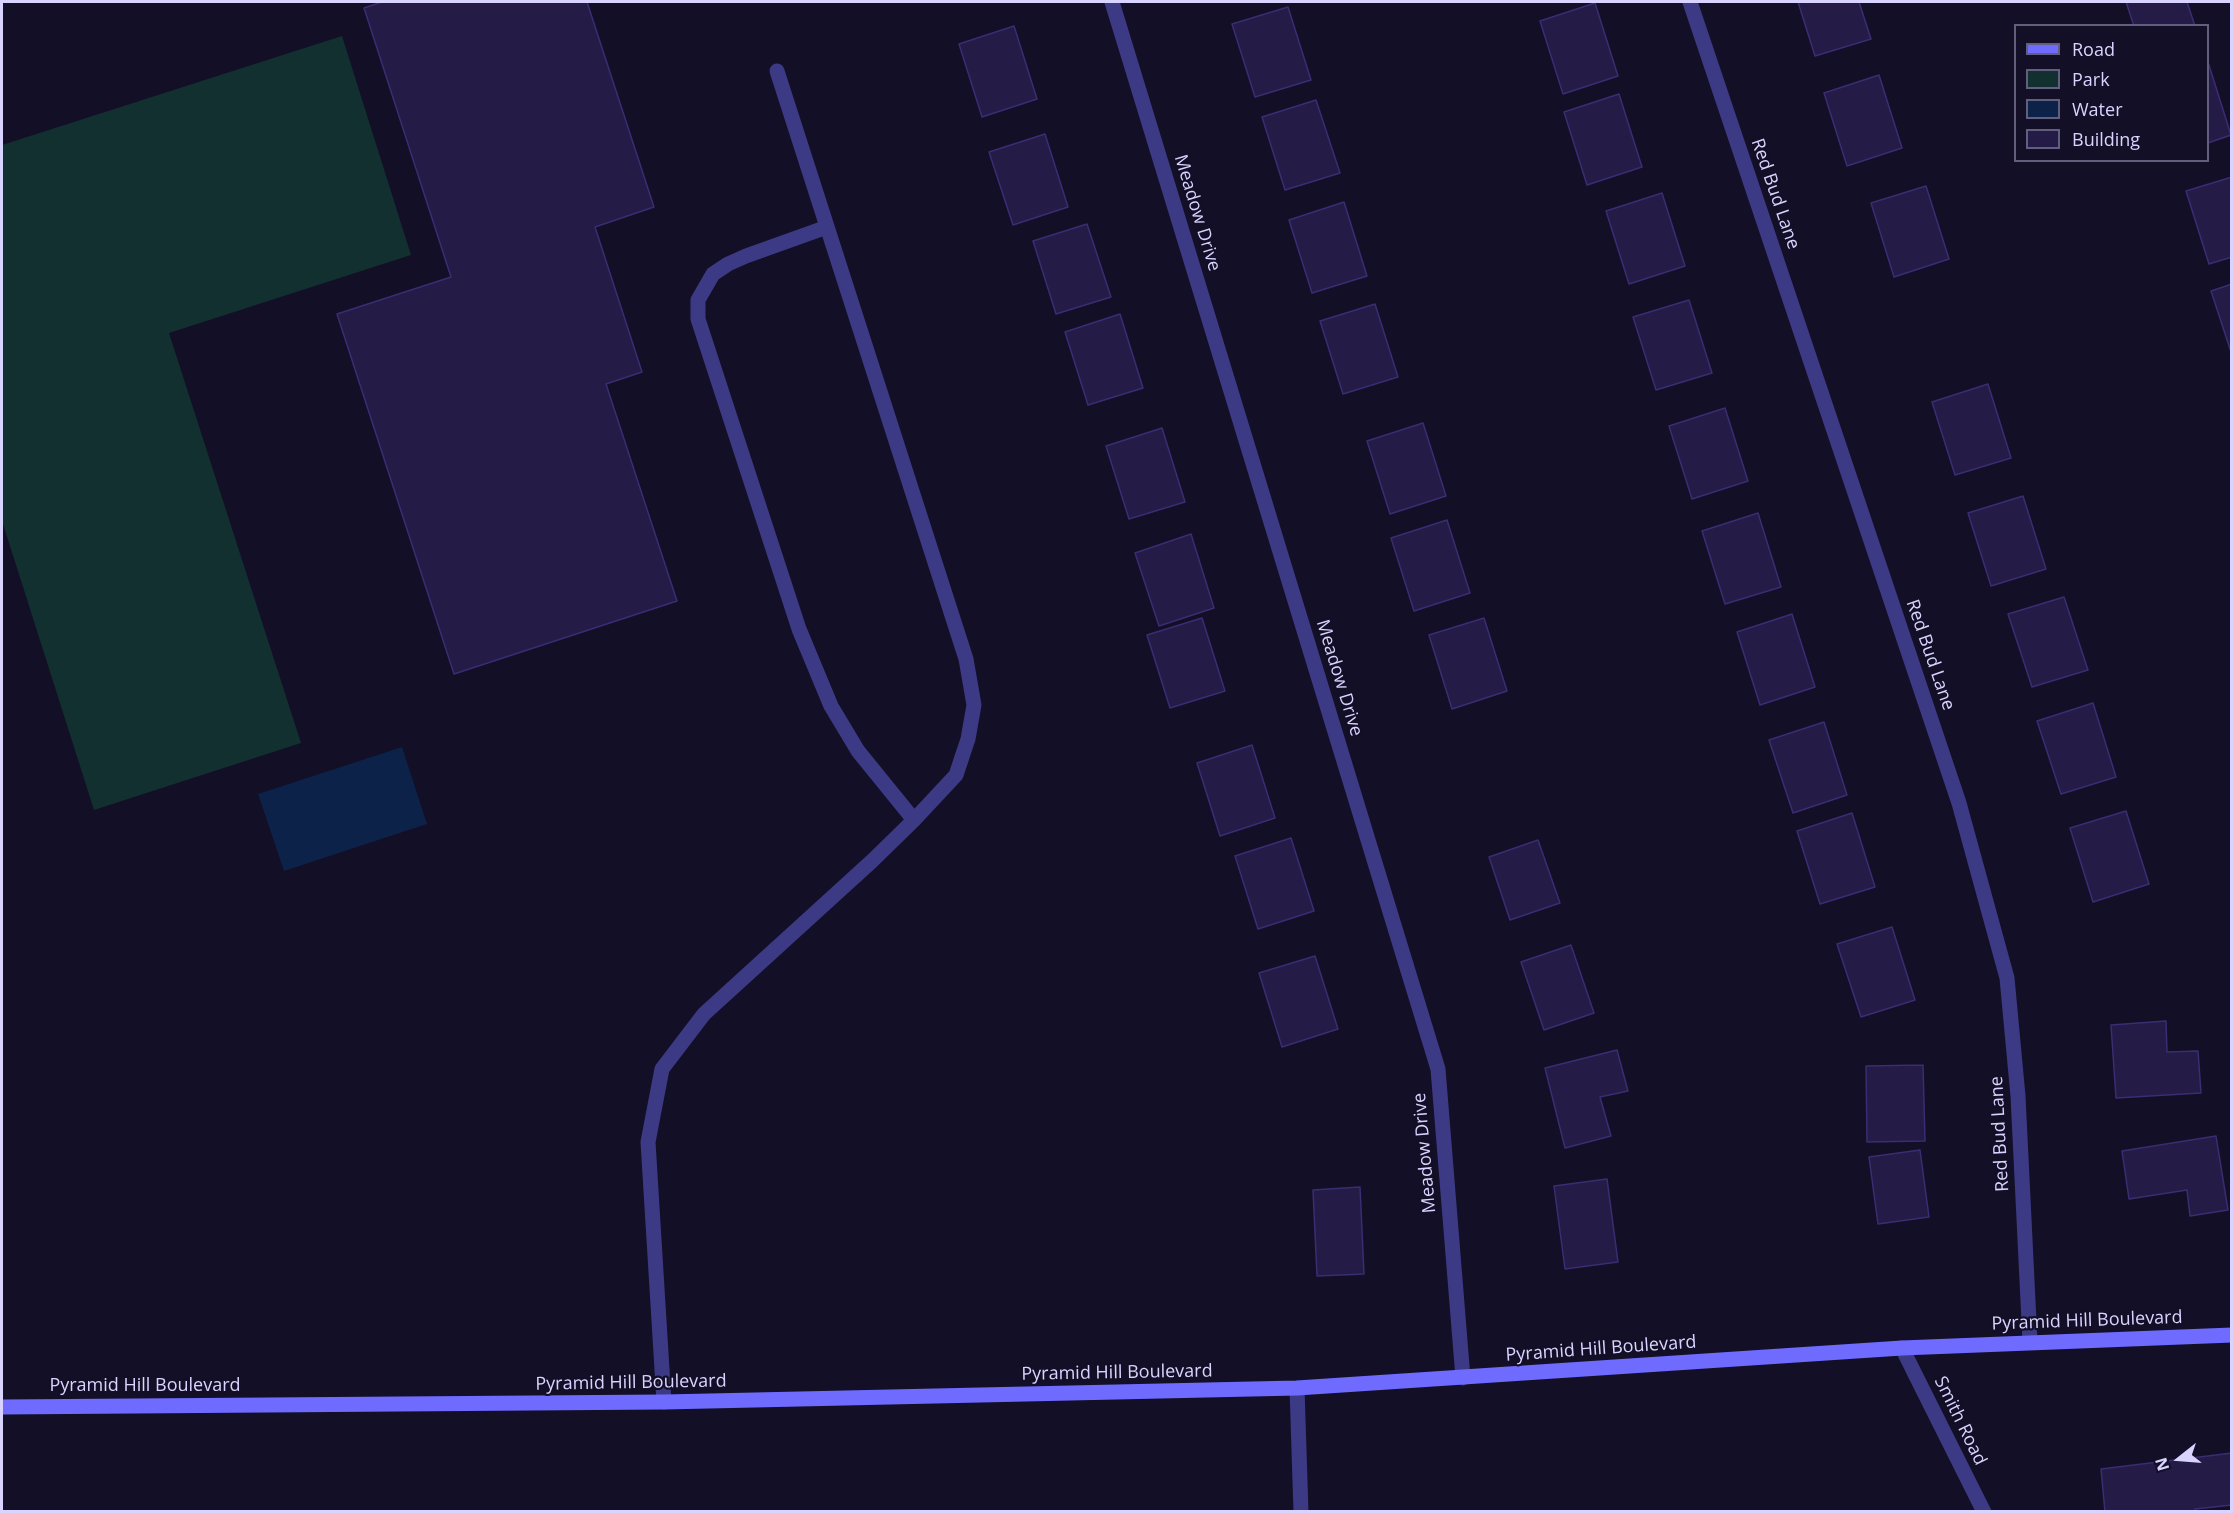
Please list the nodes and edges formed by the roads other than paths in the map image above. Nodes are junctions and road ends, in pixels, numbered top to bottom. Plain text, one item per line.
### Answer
1 (1112, 2) edge
2 (1690, 2) edge
3 (777, 71) dead end
4 (827, 227) junction
5 (914, 820) junction
6 (2232, 1335) edge
7 (2030, 1342) junction
8 (1902, 1348) junction
9 (1463, 1378) junction
10 (1297, 1388) junction
11 (664, 1402) junction
12 (2, 1407) edge
13 (1301, 1512) edge
14 (1984, 1512) edge

1 - 9 street, Meadow Drive
2 - 7 street, Red Bud Lane
3 - 4 street
4 - 5 street
4 - 5 street
5 - 11 street
6 - 7 main road, Pyramid Hill Boulevard
7 - 8 main road, Pyramid Hill Boulevard
8 - 9 main road, Pyramid Hill Boulevard
8 - 14 street, Smith Road
9 - 10 main road, Pyramid Hill Boulevard
10 - 11 main road, Pyramid Hill Boulevard
10 - 13 street
11 - 12 main road, Pyramid Hill Boulevard

